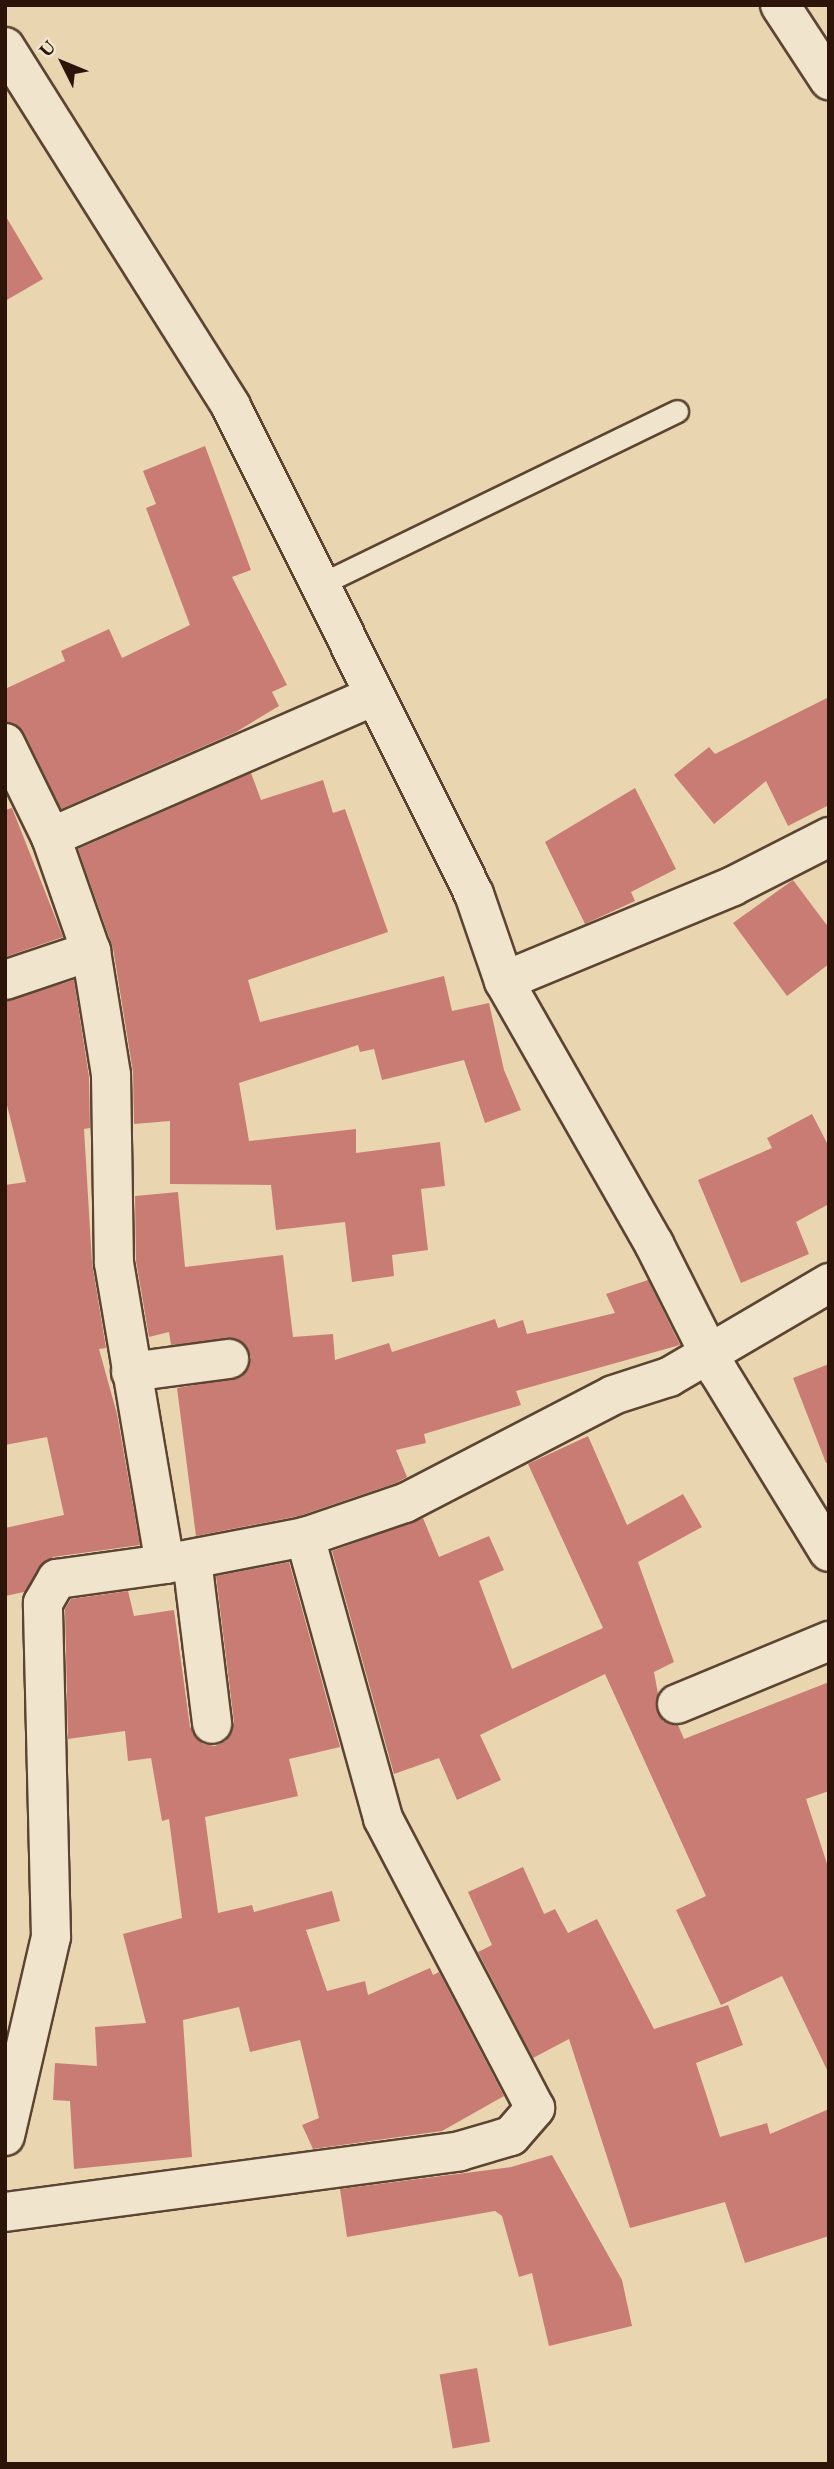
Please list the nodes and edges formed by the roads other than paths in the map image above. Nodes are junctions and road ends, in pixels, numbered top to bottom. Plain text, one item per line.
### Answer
1 (780, 5) edge
2 (5, 47) edge
3 (826, 68) edge
4 (677, 411) dead end
5 (319, 584) junction
6 (373, 696) junction
7 (5, 743) edge
8 (51, 837) junction
9 (829, 837) edge
10 (91, 951) junction
11 (5, 980) edge
12 (504, 981) junction
13 (829, 1283) edge
14 (709, 1355) junction
15 (229, 1359) dead end
16 (131, 1372) junction
17 (305, 1537) junction
18 (829, 1552) edge
19 (178, 1562) junction
20 (829, 1641) edge
21 (677, 1704) dead end
22 (212, 1724) dead end
23 (5, 2136) edge
24 (5, 2212) edge

1 - 3 street
2 - 5 street
4 - 5 lane
5 - 6 street
6 - 8 street
6 - 12 street
7 - 8 street
8 - 10 street
9 - 12 street
10 - 11 street
10 - 16 street
12 - 14 street
13 - 14 street
14 - 17 street
14 - 18 street
15 - 16 street
16 - 19 street
17 - 19 street
17 - 24 street
19 - 22 street
19 - 23 street
20 - 21 street

